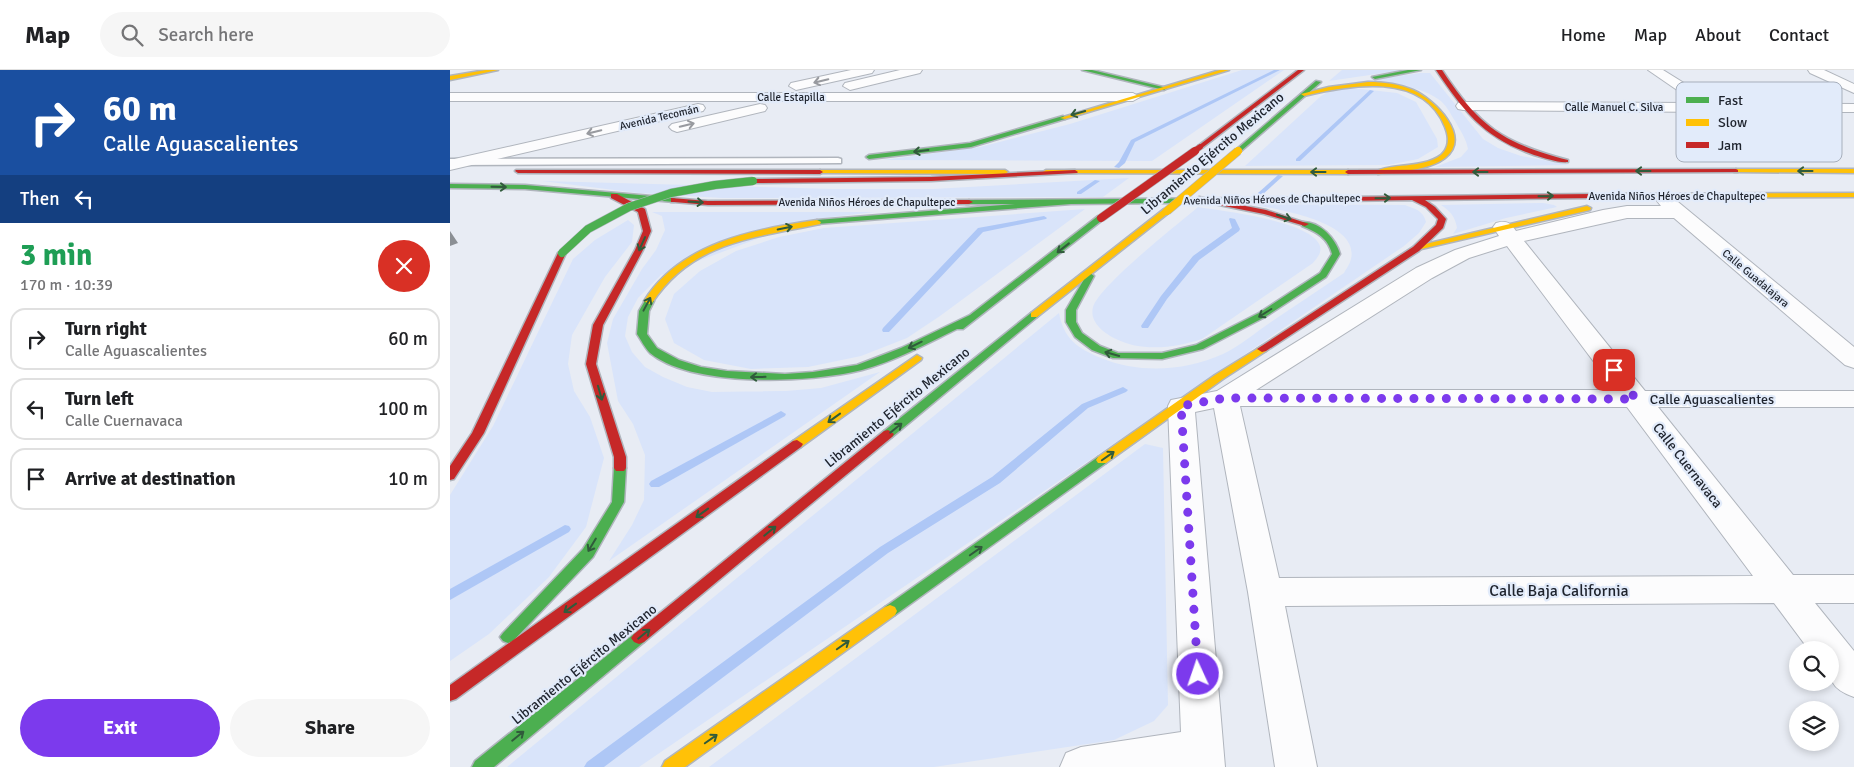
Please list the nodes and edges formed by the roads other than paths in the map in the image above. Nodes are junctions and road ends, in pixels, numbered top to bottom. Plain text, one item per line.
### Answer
1 (495, 70) edge
2 (868, 70) edge
3 (916, 70) edge
4 (1084, 70) edge
5 (1226, 70) edge
6 (1301, 70) edge
7 (1418, 70) edge
8 (1439, 70) edge
9 (1654, 70) edge
10 (1814, 70) edge
11 (1326, 75) dead end
12 (1163, 76) dead end
13 (450, 78) edge
14 (1189, 81) junction
15 (1839, 82) edge
16 (1842, 83) edge
17 (1676, 84) edge
18 (1314, 85) junction
19 (1165, 88) junction
20 (1854, 89) edge
21 (1304, 94) junction
22 (450, 97) edge
23 (746, 97) junction
24 (803, 97) junction
25 (1133, 97) junction
26 (1463, 106) junction
27 (1676, 107) edge
28 (661, 131) dead end
29 (596, 147) dead end
30 (1537, 155) junction
31 (1576, 155) dead end
32 (848, 160) junction
33 (539, 161) junction
34 (453, 165) edge
35 (504, 171) junction
36 (1614, 171) junction
37 (1854, 171) edge
38 (1378, 172) junction
39 (754, 177) junction
40 (450, 186) edge
41 (1659, 195) junction
42 (1854, 195) edge
43 (614, 196) junction
44 (1412, 198) junction
45 (1202, 199) junction
46 (1068, 202) junction
47 (1688, 212) junction
48 (1507, 232) junction
49 (1416, 249) junction
50 (1098, 264) junction
51 (975, 316) junction
52 (1854, 360) edge
53 (1225, 398) junction
54 (1636, 399) junction
55 (1854, 399) edge
56 (1181, 406) junction
57 (450, 476) edge
58 (1854, 589) edge
59 (1784, 590) junction
60 (1265, 592) junction
61 (1854, 680) edge
62 (464, 684) junction
63 (450, 694) edge
64 (1204, 758) edge
65 (480, 767) edge
66 (671, 767) edge
67 (1082, 767) edge
68 (1296, 767) edge

1 - 13 main road
2 -> 23 street, Avenida Tecomán
3 - 24 street, Avenida Tecomán
4 - 19 main road
5 - 14 main road
6 -> 51 main road, Libramiento Ejército Mexicano, bridge
7 - 18 main road
8 - 26 main road
9 - 17 street
10 - 15 street
11 - 18 main road, Libramiento Ejército Mexicano
12 - 14 main road
14 - 19 main road
16 - 20 street
18 - 21 main road, Libramiento Ejército Mexicano
19 - 25 main road
21 - 38 main road
21 - 50 main road, Libramiento Ejército Mexicano, bridge
22 - 23 street, Calle Estapilla
23 - 24 street, Calle Estapilla
23 -> 34 street, Avenida Tecomán
24 - 25 street, Calle Estapilla
28 -> 24 street, Avenida Tecomán
25 -> 32 main road
26 - 27 street, Calle Manuel C. Silva
26 - 30 main road
29 - 33 street
30 - 31 main road
30 - 36 main road
32 - 33 lane
32 - 39 main road
33 - 34 lane
33 - 35 street
34 - 35 main road
35 - 39 main road
37 -> 36 main road, Avenida Niños Héroes de Chapultepec
36 -> 38 main road, Avenida Niños Héroes de Chapultepec
38 -> 39 main road, Avenida Niños Héroes de Chapultepec
39 - 57 main road, bridge
40 -> 43 main road, Avenida Niños Héroes de Chapultepec
41 - 42 main road, Avenida Niños Héroes de Chapultepec
44 -> 41 main road, Avenida Niños Héroes de Chapultepec
41 - 47 street, Calle Guadalajara
41 - 48 main road
43 -> 46 main road, Avenida Niños Héroes de Chapultepec
43 -> 62 main road
45 -> 44 main road, Avenida Niños Héroes de Chapultepec
44 - 49 main road
45 - 46 main road, Avenida Niños Héroes de Chapultepec
45 -> 50 main road
51 -> 46 main road
47 - 48 street
47 - 52 street, Calle Guadalajara
48 - 49 main road
48 - 53 street
48 - 54 street, Calle Cuernavaca
49 - 56 main road
65 -> 50 main road, Libramiento Ejército Mexicano
51 -> 62 main road, Libramiento Ejército Mexicano
53 - 54 street, Calle Aguascalientes
53 - 56 street, Calle Aguascalientes
53 - 60 street
54 - 55 street, Calle Aguascalientes
54 - 59 street, Calle Cuernavaca
56 - 64 street
66 -> 56 main road
58 - 59 street, Calle Baja California
59 - 60 street, Calle Baja California
59 - 61 street, Calle Cuernavaca
60 - 68 street
62 - 63 main road, Libramiento Ejército Mexicano
64 - 67 street

